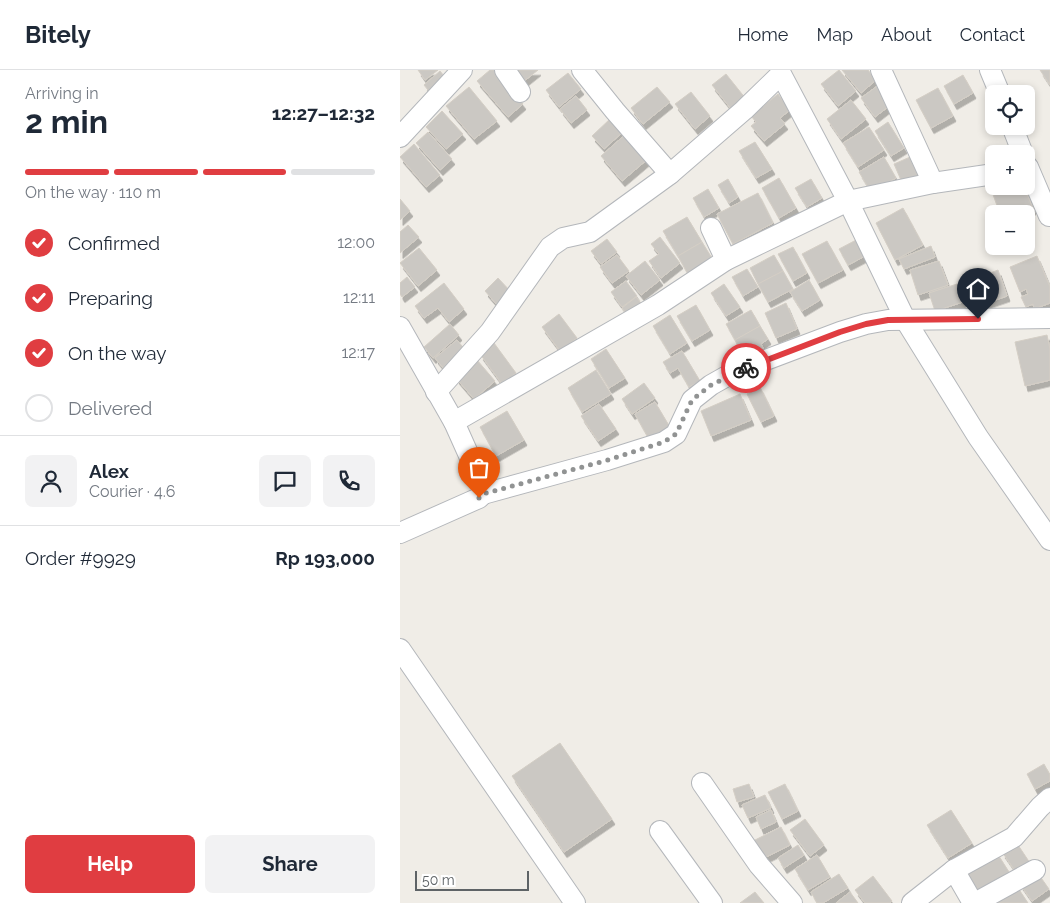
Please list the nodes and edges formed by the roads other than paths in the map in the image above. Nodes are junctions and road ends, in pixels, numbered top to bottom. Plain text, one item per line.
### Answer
1 (462, 70) edge
2 (505, 70) edge
3 (582, 70) edge
4 (881, 70) edge
5 (991, 70) edge
6 (783, 72) edge
7 (997, 85) edge
8 (520, 92) dead end
9 (400, 137) edge
10 (670, 174) junction
11 (985, 175) edge
12 (933, 183) junction
13 (1035, 183) edge
14 (848, 201) junction
15 (1050, 216) edge
16 (711, 228) dead end
17 (726, 260) junction
18 (1050, 318) edge
19 (906, 321) junction
20 (400, 327) edge
21 (436, 392) junction
22 (454, 422) junction
23 (483, 494) junction
24 (400, 533) edge
25 (1050, 540) edge
26 (400, 649) edge
27 (702, 783) dead end
28 (1050, 798) edge
29 (660, 831) dead end
30 (954, 870) junction
31 (1035, 870) dead end
32 (575, 903) edge
33 (712, 903) edge
34 (792, 903) edge
35 (912, 903) edge
36 (974, 903) edge

1 - 9 street
2 - 8 street
3 - 10 street
4 - 12 street
5 - 7 street
6 - 10 street
6 - 14 street
10 - 21 street
11 - 12 street
12 - 14 street
13 - 15 street
14 - 17 street
14 - 19 street
16 - 17 street
17 - 22 street
18 - 19 street
19 - 23 street
19 - 25 street
20 - 21 street
21 - 22 street
22 - 23 street
23 - 24 street
26 - 32 street
27 - 34 street
28 - 30 street
29 - 33 street
30 - 35 street
30 - 36 street
31 - 36 street

